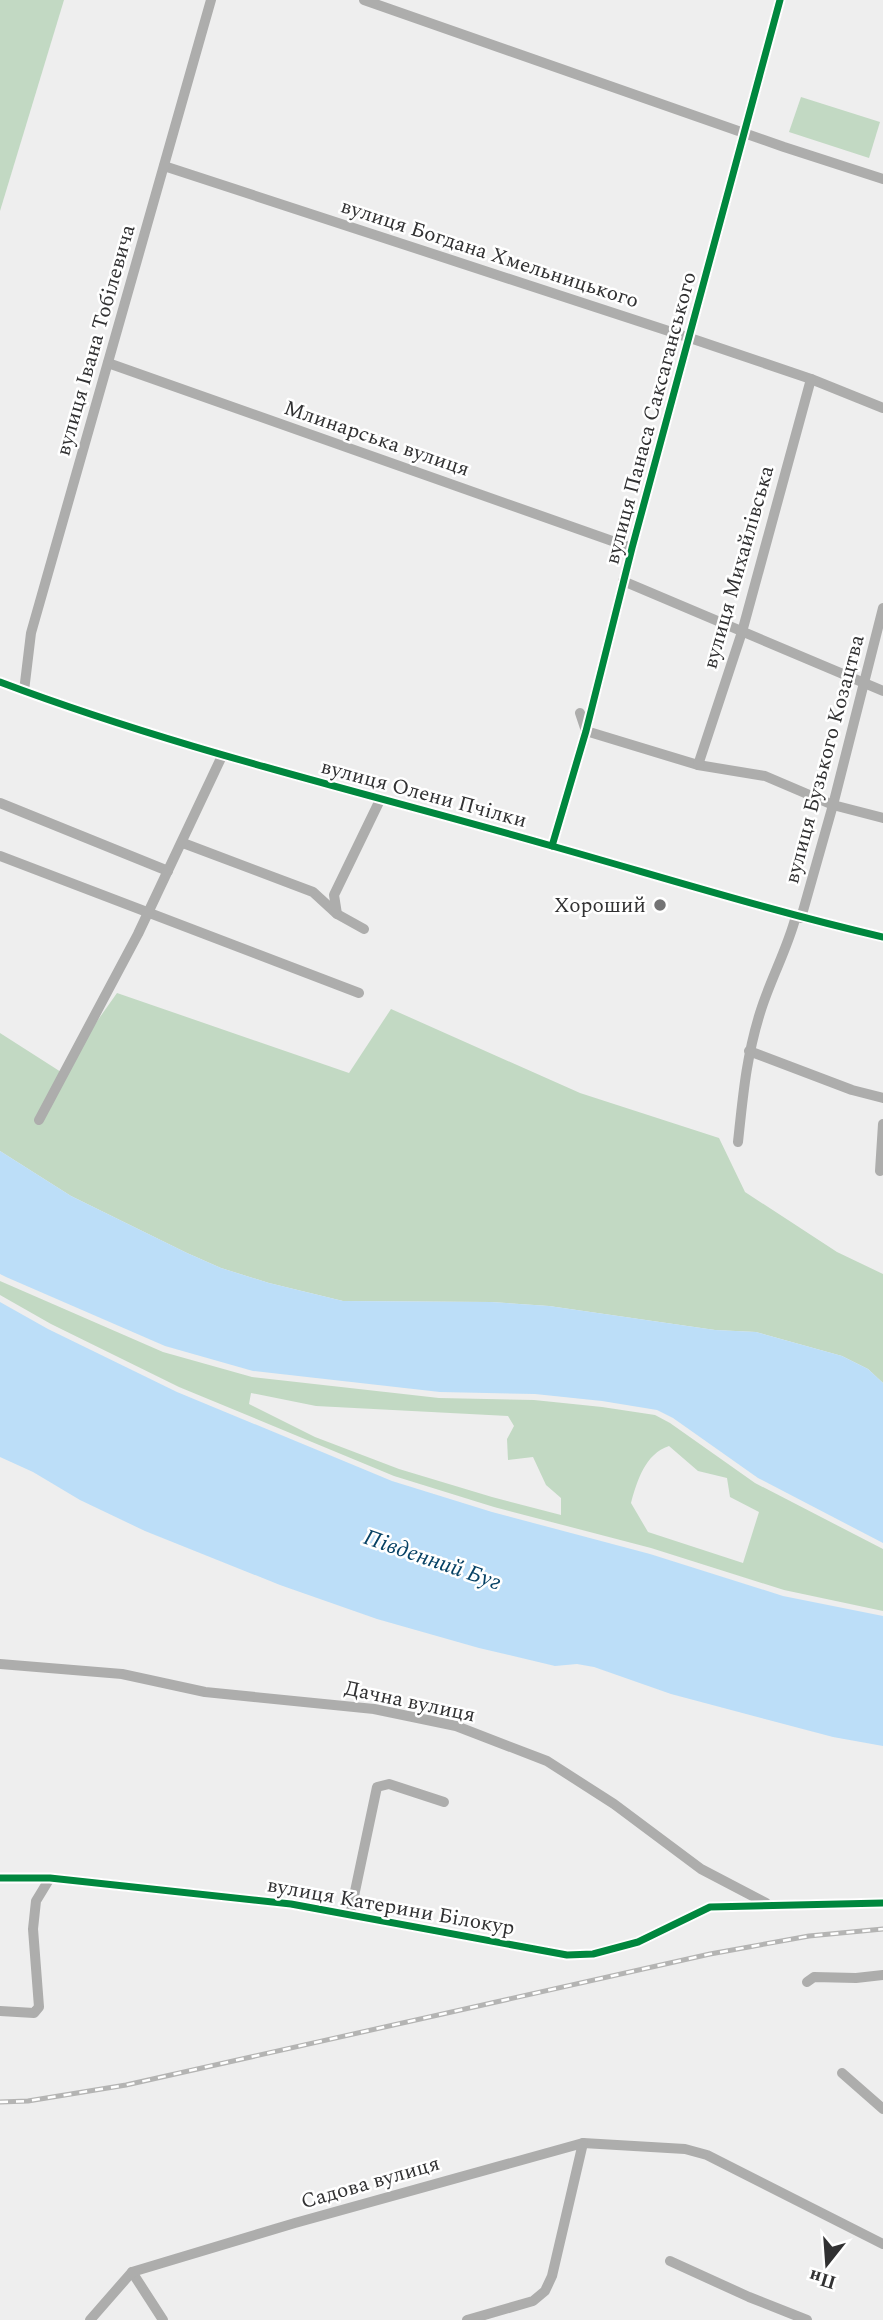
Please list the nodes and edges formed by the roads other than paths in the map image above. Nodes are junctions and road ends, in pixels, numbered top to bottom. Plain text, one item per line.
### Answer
1 (211, 0) edge
2 (364, 0) edge
3 (780, 0) edge
4 (746, 134) junction
5 (164, 166) junction
6 (883, 179) edge
7 (690, 338) junction
8 (108, 363) junction
9 (811, 379) junction
10 (883, 408) edge
11 (632, 548) junction
12 (624, 581) junction
13 (883, 608) edge
14 (741, 632) junction
15 (0, 682) edge
16 (864, 685) junction
17 (24, 691) junction
18 (883, 691) edge
19 (580, 713) dead end
20 (586, 731) junction
21 (222, 756) junction
22 (698, 765) junction
23 (380, 800) junction
24 (0, 803) edge
25 (833, 805) junction
26 (883, 818) edge
27 (183, 843) junction
28 (552, 846) junction
29 (0, 856) edge
30 (168, 871) junction
31 (147, 914) junction
32 (337, 914) junction
33 (799, 917) junction
34 (364, 929) dead end
35 (883, 937) edge
36 (359, 993) dead end
37 (749, 1051) junction
38 (883, 1098) edge
39 (39, 1120) dead end
40 (883, 1124) edge
41 (738, 1142) dead end
42 (880, 1171) dead end
43 (0, 1664) edge
44 (444, 1802) dead end
45 (0, 1878) edge
46 (50, 1878) junction
47 (883, 1903) edge
48 (767, 1904) junction
49 (350, 1915) junction
50 (883, 1975) edge
51 (807, 1982) dead end
52 (0, 2011) edge
53 (842, 2073) dead end
54 (883, 2109) edge
55 (583, 2143) junction
56 (883, 2244) edge
57 (670, 2260) dead end
58 (132, 2272) junction
59 (90, 2320) edge
60 (163, 2320) edge
61 (467, 2320) edge
62 (807, 2320) edge

1 - 5 street, вулиця Івана Тобілевича
2 - 4 street
3 - 4 street, вулиця Панаса Саксаганського
4 - 6 street
4 - 7 street, вулиця Панаса Саксаганського
5 - 7 street, вулиця Богдана Хмельницького
5 - 8 street, вулиця Івана Тобілевича
7 - 9 street, вулиця Богдана Хмельницького
7 - 11 street, вулиця Панаса Саксаганського
8 - 11 street, Млинарська вулиця
8 - 17 street, вулиця Івана Тобілевича
9 - 10 street, вулиця Богдана Хмельницького
9 - 14 street, вулиця Михайлівська
11 - 12 street, вулиця Панаса Саксаганського
12 - 14 street
12 - 20 street, вулиця Панаса Саксаганського
13 - 16 street, вулиця Бузького Козацтва
14 - 16 street
14 - 22 street, вулиця Михайлівська
15 - 17 street, вулиця Олени Пчілки
16 - 18 street
16 - 25 street, вулиця Бузького Козацтва
17 - 21 street, вулиця Олени Пчілки
19 - 20 street
20 - 22 street
20 - 28 street, вулиця Панаса Саксаганського
21 - 23 street, вулиця Олени Пчілки
21 - 27 street
22 - 25 street
23 - 28 street, вулиця Олени Пчілки
23 - 32 street
24 - 30 street
25 - 26 street
25 - 33 street, вулиця Бузького Козацтва
27 - 30 street
27 - 32 street
28 - 33 street, вулиця Олени Пчілки
29 - 31 street
30 - 31 street
31 - 36 street
31 - 39 street
32 - 34 street
33 - 35 street, вулиця Олени Пчілки
33 - 37 street
37 - 38 street
37 - 41 street
40 - 42 street
43 - 48 street, Дачна вулиця
44 - 49 street, вулиця Катерини Білокур
45 - 46 street, вулиця Катерини Білокур
46 - 49 street, вулиця Катерини Білокур
46 - 52 street
47 - 48 street, вулиця Катерини Білокур
48 - 49 street, вулиця Катерини Білокур
50 - 51 street
53 - 54 street
55 - 56 street, Садова вулиця
55 - 58 street, Садова вулиця
55 - 61 street
57 - 62 street
58 - 59 street
58 - 60 street

